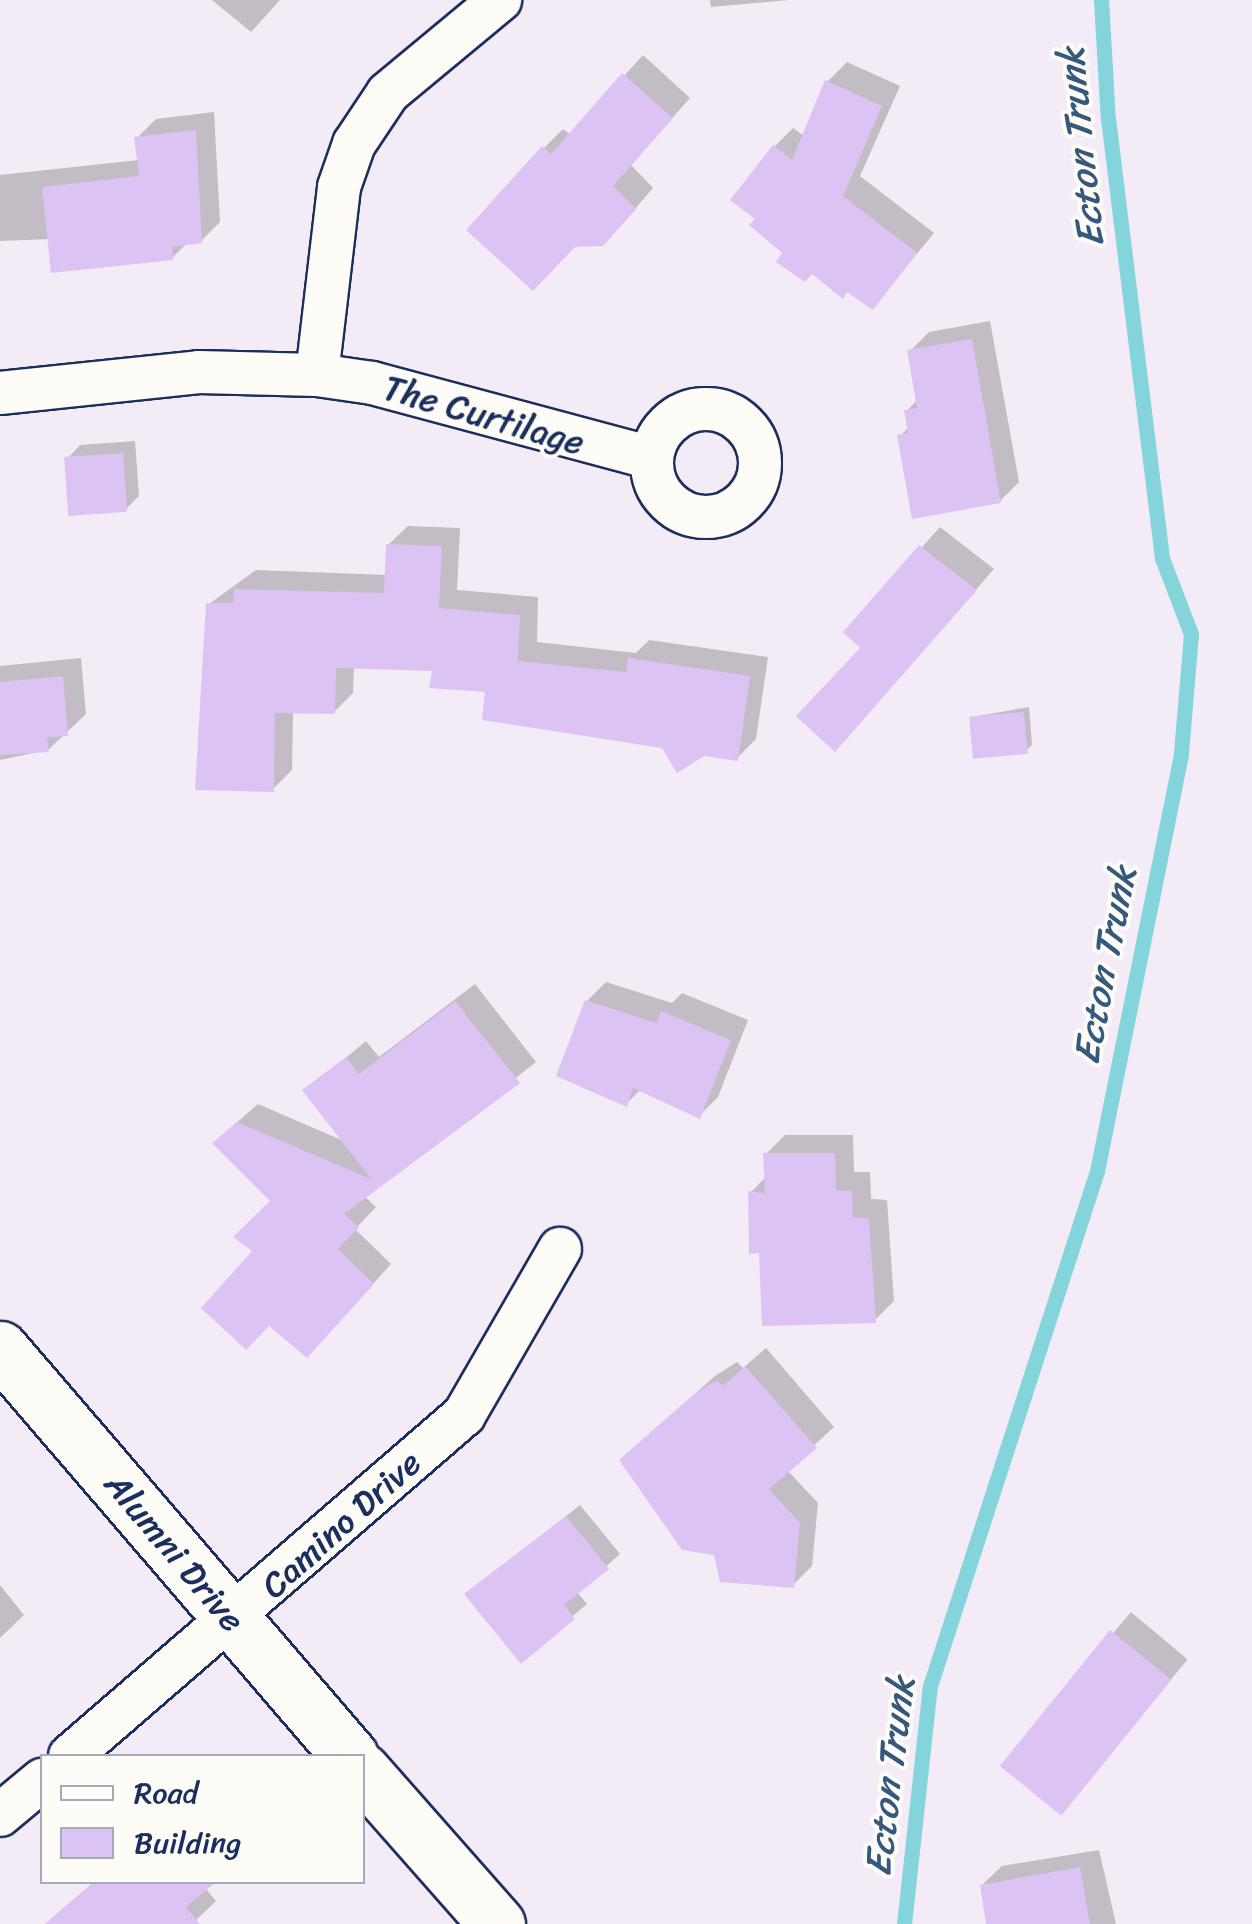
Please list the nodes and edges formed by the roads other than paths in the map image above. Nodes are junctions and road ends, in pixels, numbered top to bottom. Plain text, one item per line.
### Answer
1 (500, 0) edge
2 (316, 375) junction
3 (0, 393) edge
4 (651, 458) dead end
5 (560, 1249) dead end
6 (0, 1348) edge
7 (232, 1622) junction
8 (72, 1754) edge
9 (348, 1754) edge
10 (365, 1773) edge
11 (40, 1782) edge
12 (0, 1815) edge
13 (497, 1924) edge

1 - 2 street
2 - 3 street, The Curtilage
2 - 4 street, The Curtilage
5 - 7 street, Camino Drive
6 - 7 main road, Alumni Drive
7 - 8 street, Camino Drive
7 - 9 main road, Alumni Drive
10 - 13 main road
11 - 12 street

